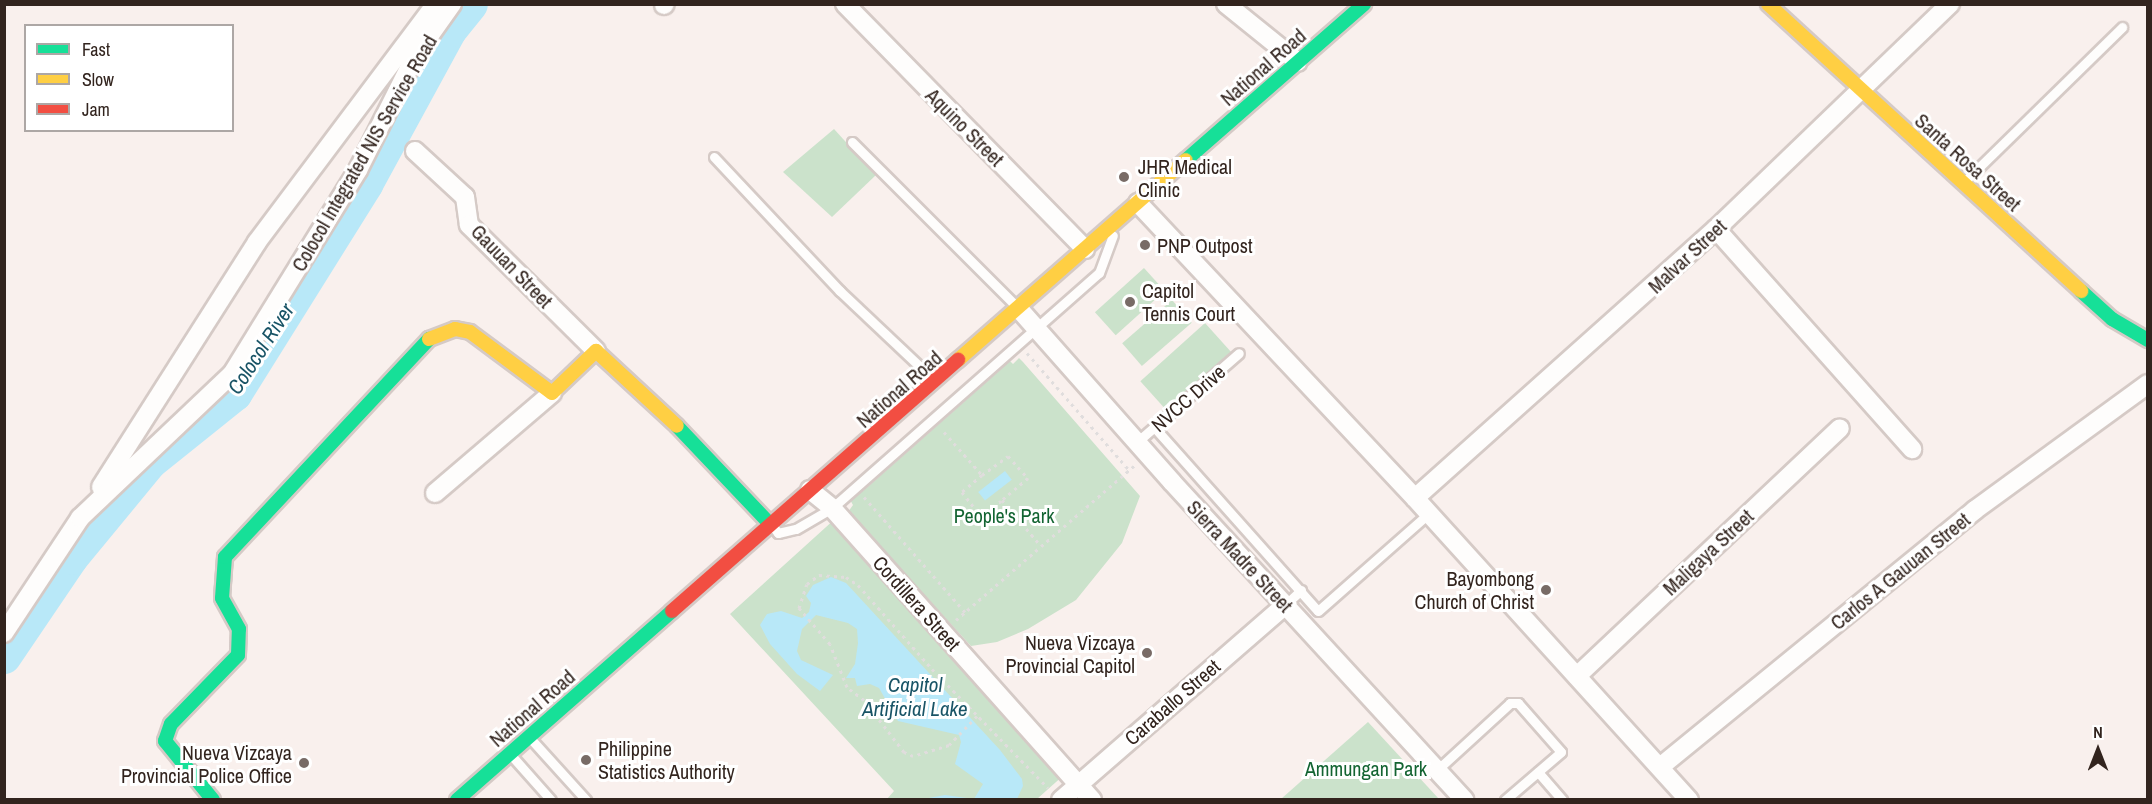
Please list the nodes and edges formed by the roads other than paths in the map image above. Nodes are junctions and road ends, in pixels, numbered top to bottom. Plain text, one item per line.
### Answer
1 (436, 4) edge
2 (452, 4) edge
3 (845, 4) edge
4 (1226, 4) edge
5 (1768, 4) edge
6 (1950, 4) edge
7 (1359, 6) edge
8 (2122, 27) dead end
9 (1298, 62) junction
10 (1859, 89) junction
11 (852, 142) dead end
12 (414, 151) dead end
13 (714, 157) dead end
14 (1963, 183) junction
15 (1138, 203) junction
16 (1117, 222) junction
17 (1716, 230) junction
18 (1084, 249) junction
19 (1019, 309) junction
20 (1036, 327) junction
21 (2148, 340) edge
22 (596, 351) junction
23 (1239, 353) dead end
24 (936, 382) junction
25 (2148, 384) edge
26 (552, 393) junction
27 (1154, 427) junction
28 (1840, 428) dead end
29 (1142, 448) junction
30 (1912, 449) dead end
31 (810, 490) junction
32 (435, 493) dead end
33 (1416, 498) junction
34 (832, 508) junction
35 (1429, 513) junction
36 (80, 518) junction
37 (769, 522) junction
38 (1301, 590) junction
39 (1285, 604) junction
40 (4, 633) edge
41 (1577, 676) junction
42 (528, 737) junction
43 (509, 754) junction
44 (1660, 767) junction
45 (1437, 770) junction
46 (1538, 772) junction
47 (1078, 784) junction
48 (470, 788) junction
49 (1056, 795) edge
50 (213, 800) edge
51 (457, 800) edge
52 (481, 800) edge
53 (551, 800) edge
54 (585, 800) edge
55 (1092, 800) edge
56 (1464, 800) edge
57 (1505, 800) edge
58 (1562, 800) edge
59 (1689, 800) edge

1 - 36 street
2 - 36 street, Colocol Integrated NIS Service Road
3 - 18 street, Aquino Street
4 - 9 street
5 - 10 street, Santa Rosa Street
6 - 10 street, Malvar Street
7 - 9 street, National Road
8 - 14 lane
9 - 15 street, National Road
10 - 14 street, Santa Rosa Street
10 - 17 street, Malvar Street
11 - 19 lane
12 - 22 street, Gauuan Street
13 - 24 lane
14 - 21 street, Santa Rosa Street
15 - 16 street, National Road
15 - 33 street
16 - 18 street, National Road
16 - 20 lane
17 - 30 street
17 - 33 street, Malvar Street
18 - 19 street, National Road
19 - 20 street, Sierra Madre Street
19 - 24 street, National Road
20 - 29 street, Sierra Madre Street
20 - 34 lane
22 - 26 street
22 - 37 street, Gauuan Street
23 - 27 lane, NVCC Drive
24 - 31 street, National Road
25 - 44 street, Carlos A Gauuan Street
26 - 32 street
26 - 50 street
27 - 29 lane, NVCC Drive
27 - 38 lane
28 - 41 street, Maligaya Street
29 - 39 street, Sierra Madre Street
31 - 34 street, Cordillera Street
31 - 37 street, National Road
33 - 35 street
34 - 37 lane
34 - 47 street, Cordillera Street
35 - 38 lane
35 - 41 street
36 - 40 street, Colocol Integrated NIS Service Road
37 - 42 street, National Road
38 - 39 lane
39 - 45 street, Sierra Madre Street
39 - 47 street, Caraballo Street
41 - 44 street
42 - 43 street, National Road
42 - 54 lane
43 - 48 street, National Road
43 - 53 lane
44 - 59 street
45 - 46 lane
45 - 56 street, Sierra Madre Street
46 - 57 lane
46 - 58 lane
47 - 49 street, Caraballo Street
47 - 55 street, Cordillera Street
48 - 51 street, National Road
48 - 52 street

